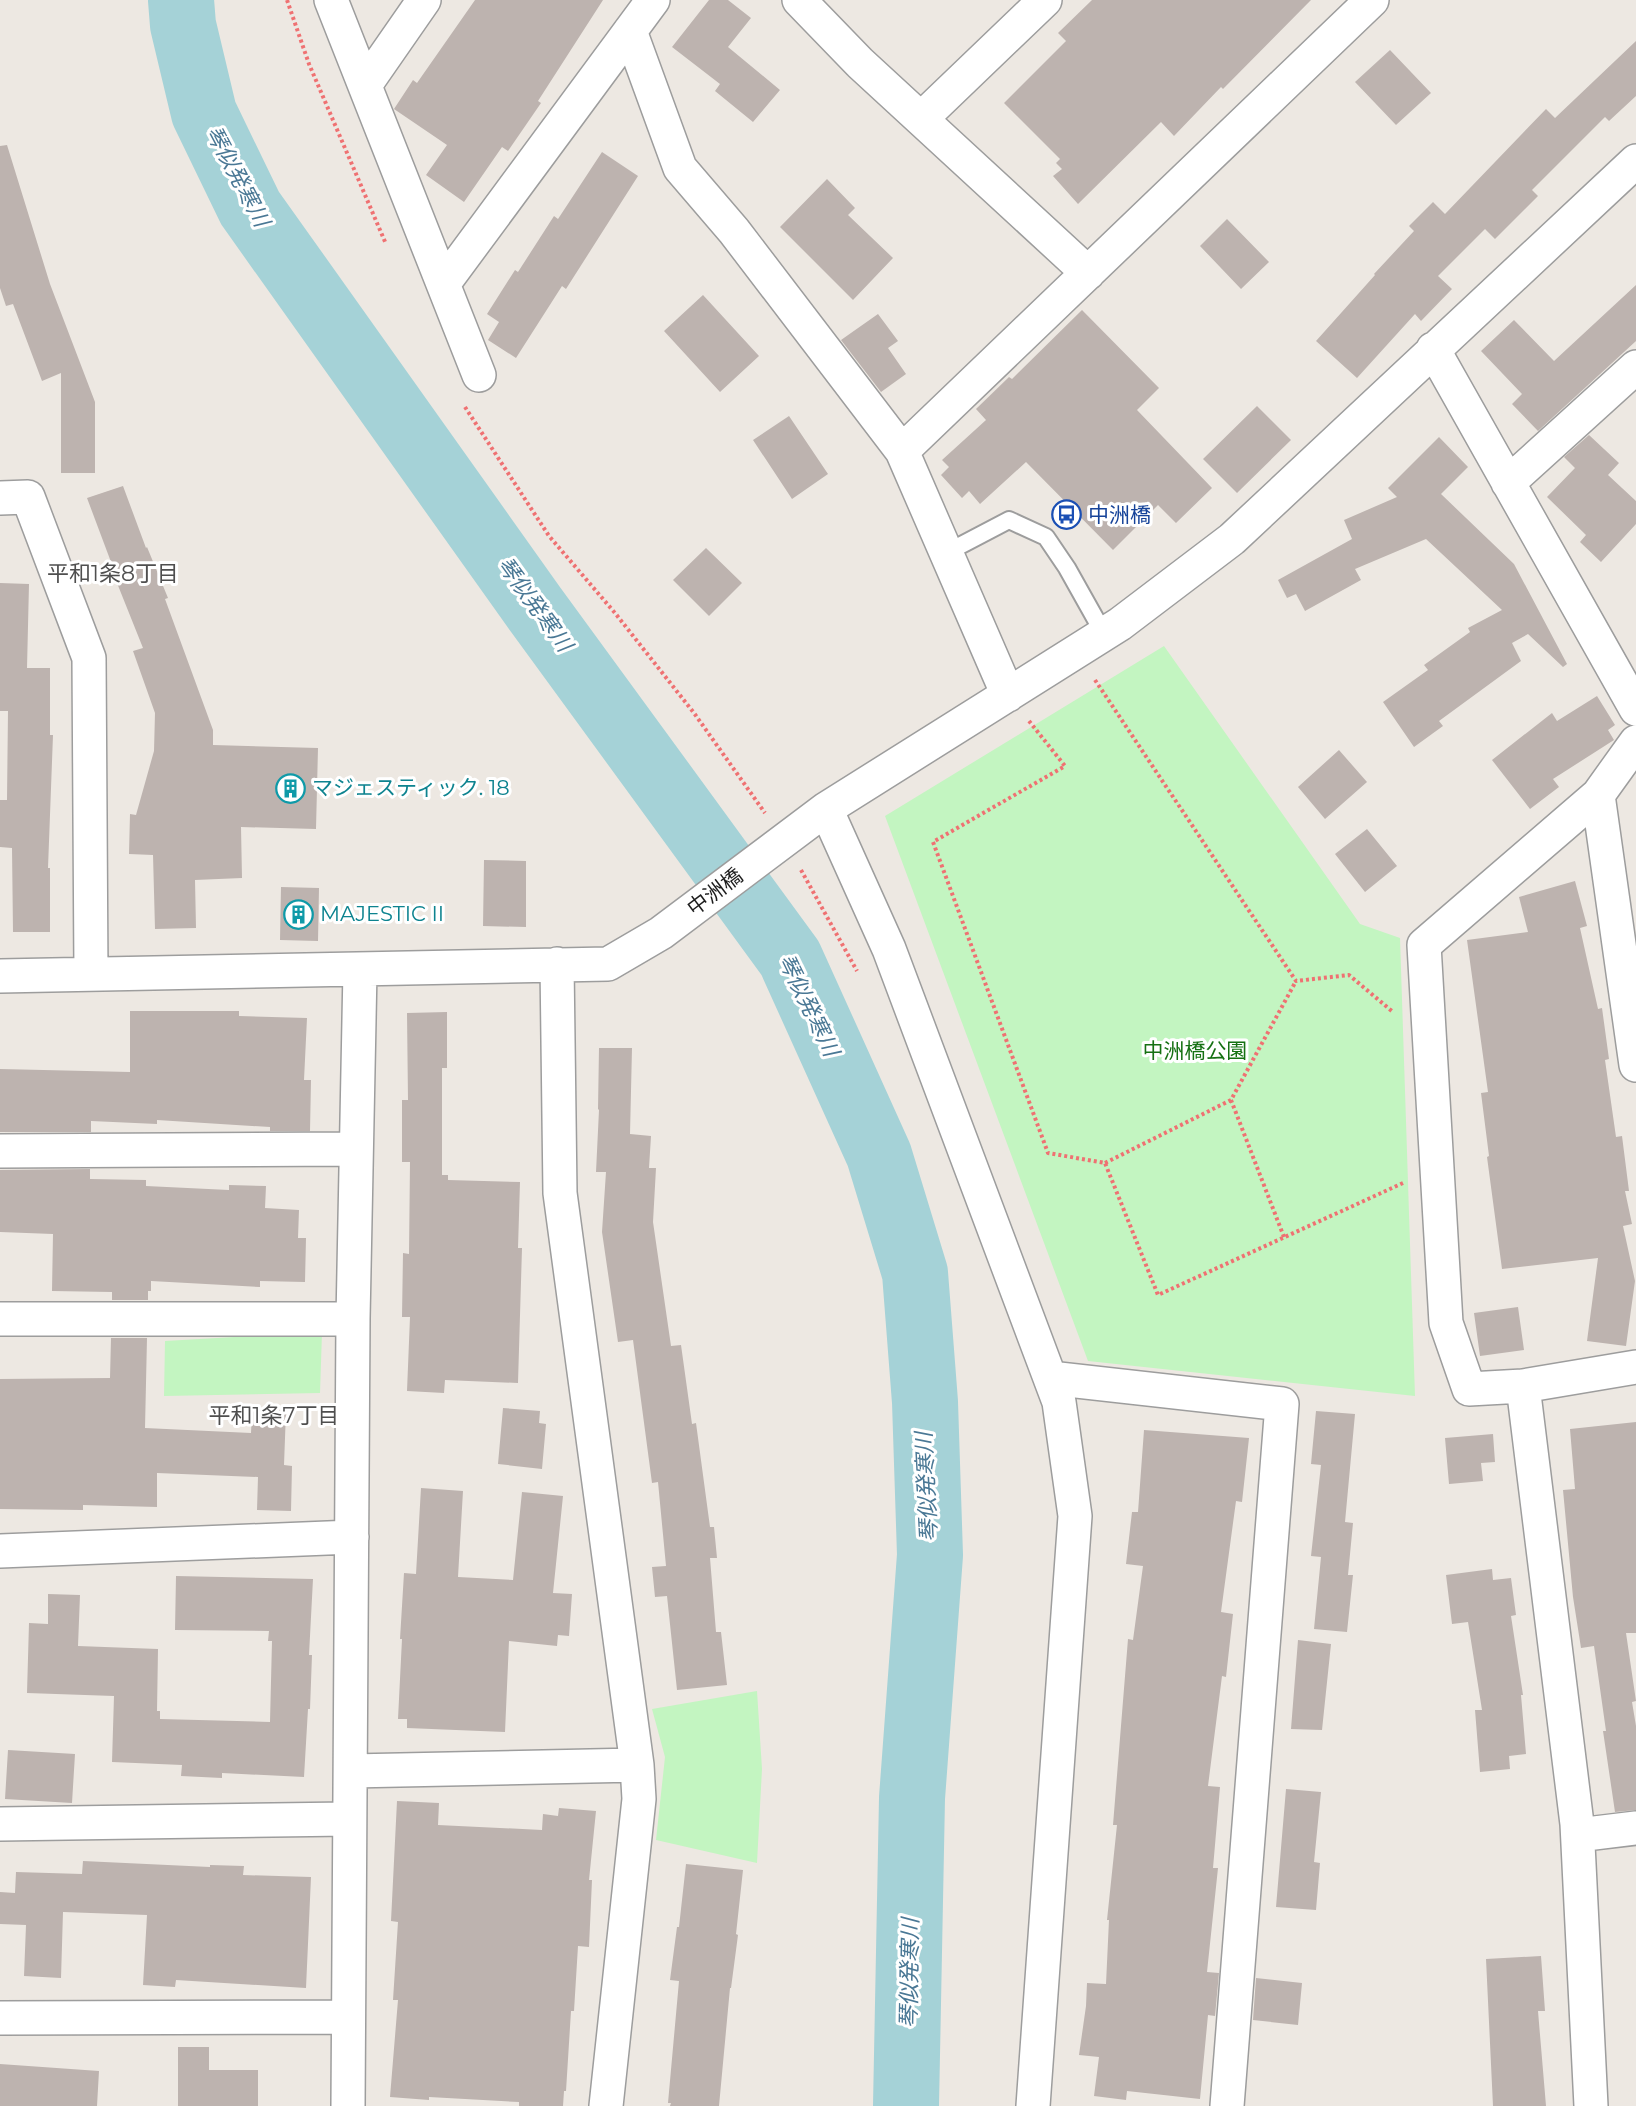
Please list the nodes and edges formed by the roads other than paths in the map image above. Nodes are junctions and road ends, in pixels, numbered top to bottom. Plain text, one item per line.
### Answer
1 (331, 0) edge
2 (423, 0) edge
3 (652, 0) edge
4 (1045, 0) edge
5 (1372, 0) edge
6 (806, 2) edge
7 (630, 31) junction
8 (365, 84) junction
9 (921, 119) junction
10 (1636, 161) edge
11 (1088, 273) junction
12 (444, 283) junction
13 (1433, 349) junction
14 (1636, 367) edge
15 (470, 388) road end
16 (902, 451) junction
17 (1508, 483) junction
18 (0, 498) edge
19 (946, 553) junction
20 (1104, 634) junction
21 (1008, 695) junction
22 (1636, 709) edge
23 (1636, 742) edge
24 (1598, 795) junction
25 (826, 809) junction
26 (557, 964) junction
27 (360, 970) junction
28 (91, 974) junction
29 (0, 976) edge
30 (1636, 1065) edge
31 (356, 1149) junction
32 (0, 1151) edge
33 (0, 1318) edge
34 (353, 1319) junction
35 (1636, 1367) edge
36 (1050, 1378) junction
37 (1523, 1386) junction
38 (352, 1537) junction
39 (0, 1551) edge
40 (638, 1765) junction
41 (351, 1771) junction
42 (348, 1819) junction
43 (0, 1824) edge
44 (1636, 1828) edge
45 (1578, 1835) junction
46 (348, 2017) junction
47 (0, 2018) edge
48 (348, 2106) edge
49 (606, 2106) edge
50 (1033, 2106) edge
51 (1227, 2106) edge
52 (1592, 2106) edge

1 - 8 street
2 - 8 street
3 - 7 street
4 - 9 street
5 - 11 street
6 - 9 street
7 - 12 street
7 - 16 street
8 - 12 street
9 - 11 street
10 - 13 street, 中洲橋
11 - 16 street
12 - 15 street
13 - 17 street
13 - 20 street, 中洲橋
14 - 17 street
16 - 19 street
17 - 22 street
18 - 28 street
19 - 20 lane
19 - 21 street
20 - 21 street, 中洲橋
21 - 25 street, 中洲橋
23 - 24 street
24 - 30 street
24 - 37 street
25 - 26 street, 中洲橋
25 - 36 street
26 - 27 street, 中洲橋
26 - 40 street
27 - 28 street, 中洲橋
27 - 31 street
28 - 29 street, 中洲橋
31 - 32 street
31 - 34 street
33 - 34 street
34 - 38 street
35 - 37 street
36 - 50 street
36 - 51 street
37 - 45 street
38 - 39 street
38 - 41 street
40 - 41 street
40 - 49 street
41 - 42 street
42 - 43 street
42 - 46 street
44 - 45 street
45 - 52 street
46 - 47 street
46 - 48 street

